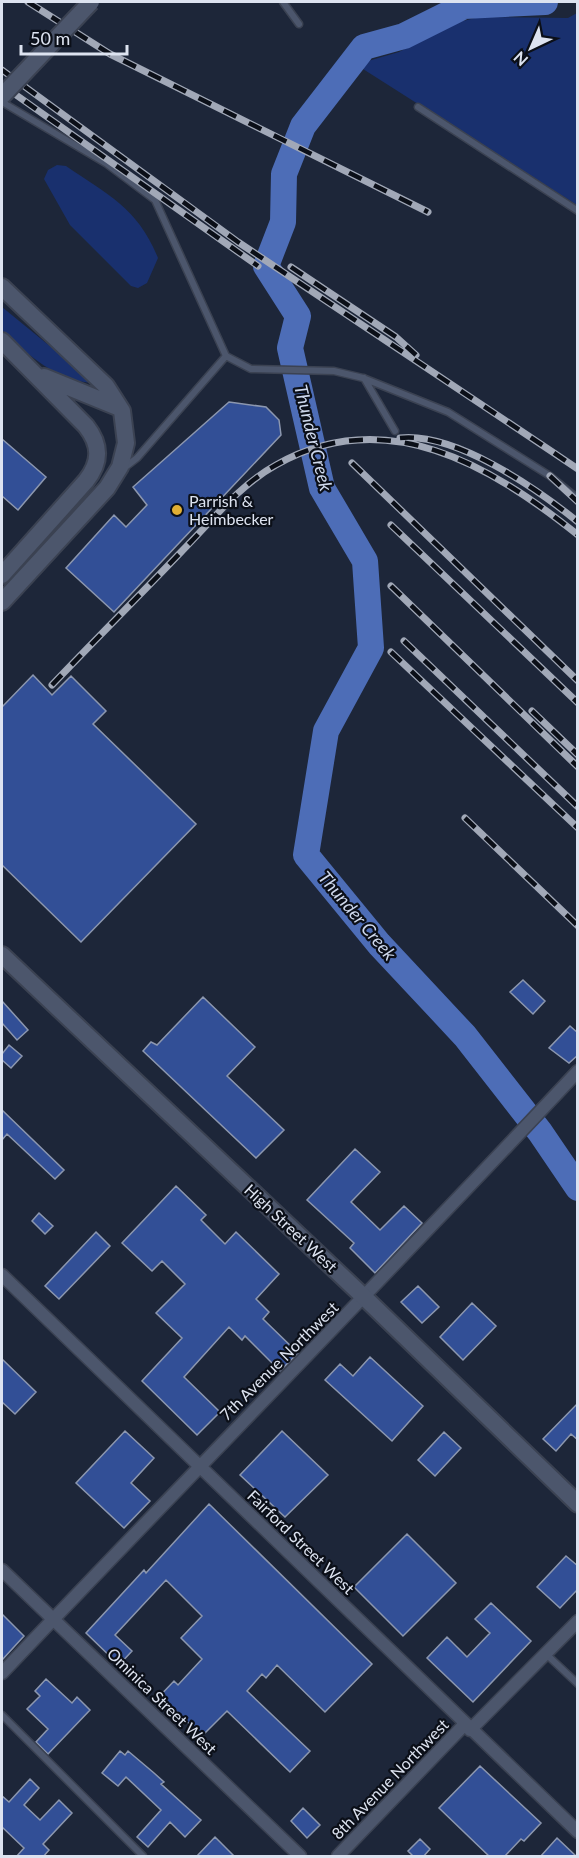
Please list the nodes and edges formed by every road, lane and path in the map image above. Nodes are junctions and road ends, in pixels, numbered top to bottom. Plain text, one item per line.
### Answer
1 (91, 2) edge
2 (282, 2) edge
3 (299, 24) dead end
4 (2, 96) edge
5 (2, 102) edge
6 (418, 107) dead end
7 (578, 211) edge
8 (2, 287) edge
9 (2, 341) edge
10 (226, 356) junction
11 (28, 366) junction
12 (363, 378) junction
13 (120, 408) junction
14 (395, 431) dead end
15 (117, 473) junction
16 (578, 499) edge
17 (2, 575) edge
18 (2, 602) edge
19 (2, 955) edge
20 (578, 1071) edge
21 (2, 1275) edge
22 (365, 1298) junction
23 (199, 1466) junction
24 (578, 1504) edge
25 (2, 1570) edge
26 (52, 1620) junction
27 (578, 1621) edge
28 (545, 1654) junction
29 (2, 1673) edge
30 (578, 1684) edge
31 (2, 1715) edge
32 (468, 1727) junction
33 (578, 1832) edge
34 (142, 1857) edge
35 (300, 1857) edge
36 (338, 1857) edge

1 - 4 main road, bridge
2 - 3 lane
5 - 10 lane
6 - 7 lane
8 - 13 main road
9 - 11 main road
10 - 12 lane
10 - 15 lane
11 - 13 main road
11 - 17 main road
12 - 14 lane
12 - 16 lane
13 - 15 main road
15 - 18 main road
19 - 22 main road, High Street West
20 - 22 street, 7th Avenue Northwest
21 - 23 street, Fairford Street West
22 - 23 street, 7th Avenue Northwest
22 - 24 main road, High Street West
23 - 26 street, 7th Avenue Northwest
23 - 32 street, Fairford Street West
25 - 26 street, Ominica Street West
26 - 29 street, 7th Avenue Northwest
26 - 35 street, Ominica Street West
27 - 28 street, 8th Avenue Northwest
28 - 30 lane
28 - 32 street, 8th Avenue Northwest
31 - 34 lane
32 - 33 street, Fairford Street West
32 - 36 street, 8th Avenue Northwest

